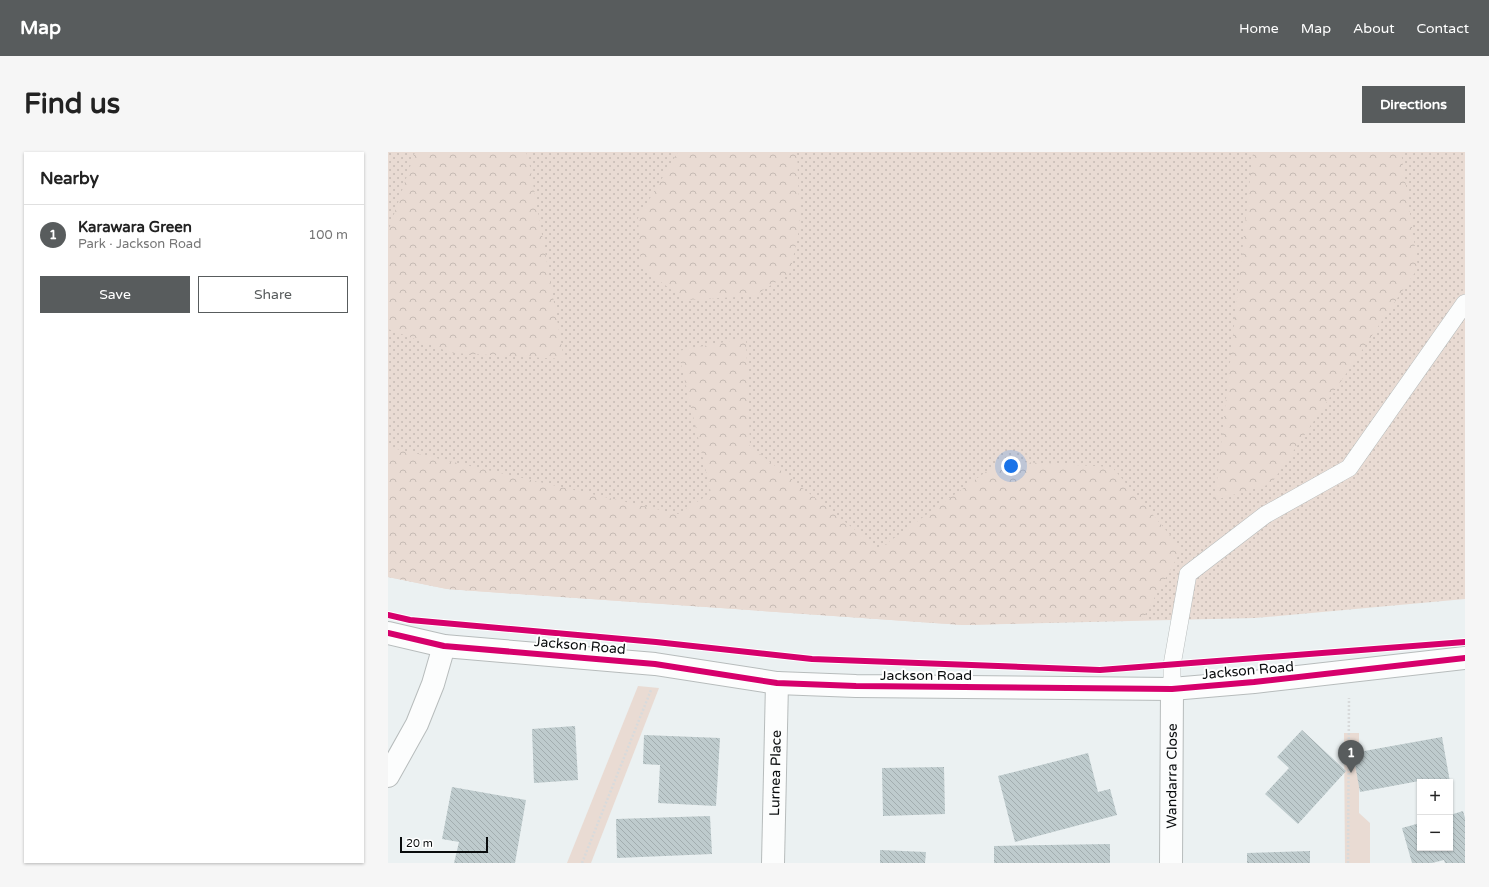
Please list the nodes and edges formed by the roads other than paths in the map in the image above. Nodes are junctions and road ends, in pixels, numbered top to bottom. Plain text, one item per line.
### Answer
1 (1465, 303) edge
2 (388, 633) edge
3 (444, 646) junction
4 (1465, 658) edge
5 (777, 682) junction
6 (1172, 689) junction
7 (388, 776) edge
8 (773, 863) edge
9 (1171, 863) edge

1 - 6 lane
2 - 3 street, Jackson Road
3 - 5 street, Jackson Road
3 - 7 street
4 - 6 street, Jackson Road
5 - 6 street, Jackson Road
5 - 8 street, Lurnea Place
6 - 9 street, Wandarra Close

